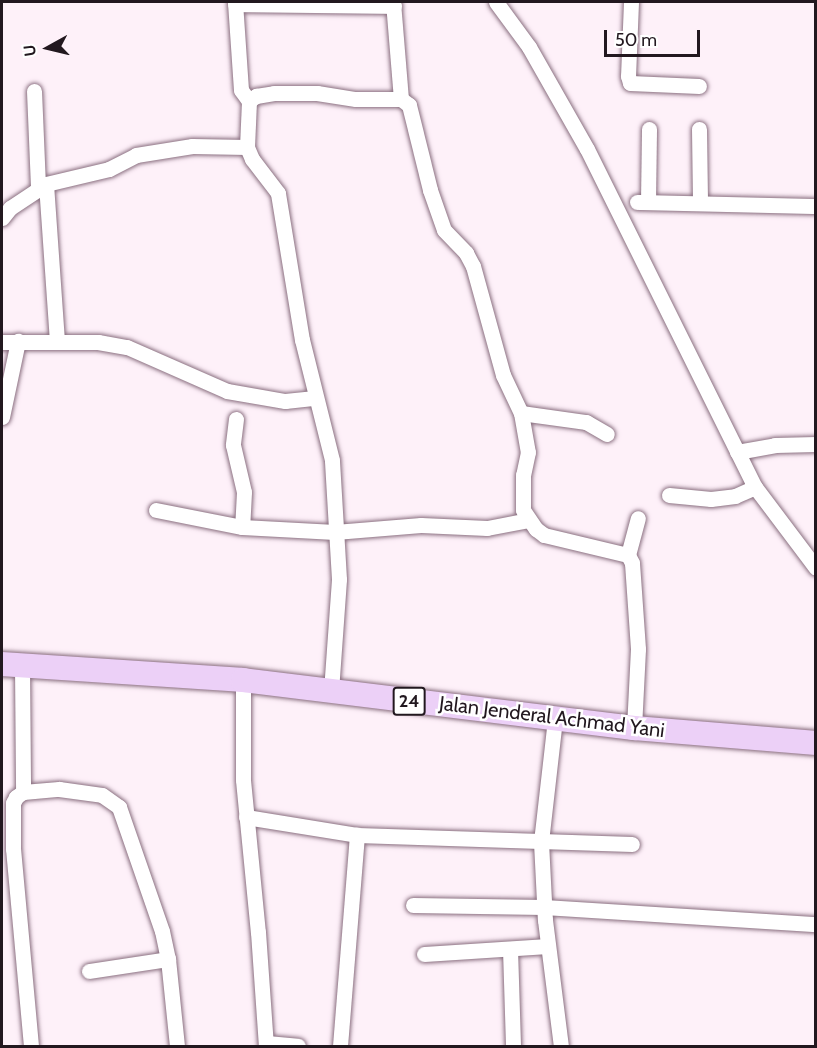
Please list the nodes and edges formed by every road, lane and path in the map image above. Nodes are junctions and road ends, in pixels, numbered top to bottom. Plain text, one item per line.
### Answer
1 (632, 2) edge
2 (235, 3) edge
3 (269, 3) edge
4 (501, 3) edge
5 (333, 4) edge
6 (394, 4) edge
7 (699, 86) dead end
8 (34, 91) dead end
9 (401, 99) junction
10 (249, 101) junction
11 (649, 129) dead end
12 (699, 129) dead end
13 (247, 147) junction
14 (42, 186) junction
15 (700, 203) junction
16 (816, 206) edge
17 (2, 218) edge
18 (57, 340) junction
19 (2, 342) edge
20 (18, 342) junction
21 (315, 398) junction
22 (521, 413) junction
23 (2, 417) edge
24 (236, 419) dead end
25 (607, 434) dead end
26 (816, 444) edge
27 (737, 452) junction
28 (755, 486) junction
29 (669, 495) dead end
30 (156, 510) dead end
31 (638, 518) dead end
32 (529, 520) junction
33 (242, 527) junction
34 (334, 532) junction
35 (628, 555) junction
36 (816, 568) edge
37 (12, 665) edge
38 (243, 680) junction
39 (331, 691) junction
40 (555, 719) junction
41 (634, 728) junction
42 (816, 742) edge
43 (24, 792) junction
44 (246, 817) junction
45 (357, 835) junction
46 (541, 842) junction
47 (632, 844) dead end
48 (7, 849) edge
49 (413, 905) dead end
50 (544, 908) junction
51 (816, 924) edge
52 (548, 946) junction
53 (510, 949) junction
54 (424, 954) dead end
55 (168, 958) junction
56 (89, 971) dead end
57 (266, 1045) edge
58 (31, 1047) edge
59 (177, 1047) edge
60 (298, 1047) edge
61 (340, 1047) edge
62 (513, 1047) edge
63 (561, 1047) edge

1 - 7 street
2 - 3 street
2 - 10 street
3 - 5 street
4 - 27 street
5 - 6 street
6 - 9 street
8 - 14 street
9 - 10 street
9 - 22 street
10 - 13 street
11 - 15 street
12 - 15 street
13 - 14 street
13 - 21 street
14 - 17 street
14 - 18 street
15 - 16 street
18 - 20 street
18 - 21 street
19 - 20 street
20 - 23 street
21 - 34 street
22 - 25 street
22 - 32 street
24 - 33 street
26 - 27 street
27 - 28 street
28 - 29 street
28 - 36 street
30 - 33 street
31 - 35 street
32 - 34 street
32 - 35 street
33 - 34 street
34 - 39 street
35 - 41 street
37 - 38 highway, Jalan Jenderal Achmad Yani / 24
37 - 43 street
38 - 39 highway, Jalan Jenderal Achmad Yani / 24
38 - 44 street
39 - 40 highway, Jalan Jenderal Achmad Yani / 24
40 - 41 highway, Jalan Jenderal Achmad Yani / 24
40 - 46 street
41 - 42 highway, Jalan Jenderal Achmad Yani / 24
43 - 48 street
43 - 55 street
44 - 45 street
44 - 57 street
45 - 46 street
45 - 61 street
46 - 47 street
46 - 50 street
48 - 58 street
49 - 50 street
50 - 51 street
50 - 52 street
52 - 53 street
52 - 63 street
53 - 54 street
53 - 62 street
55 - 56 street
55 - 59 street
57 - 60 street

